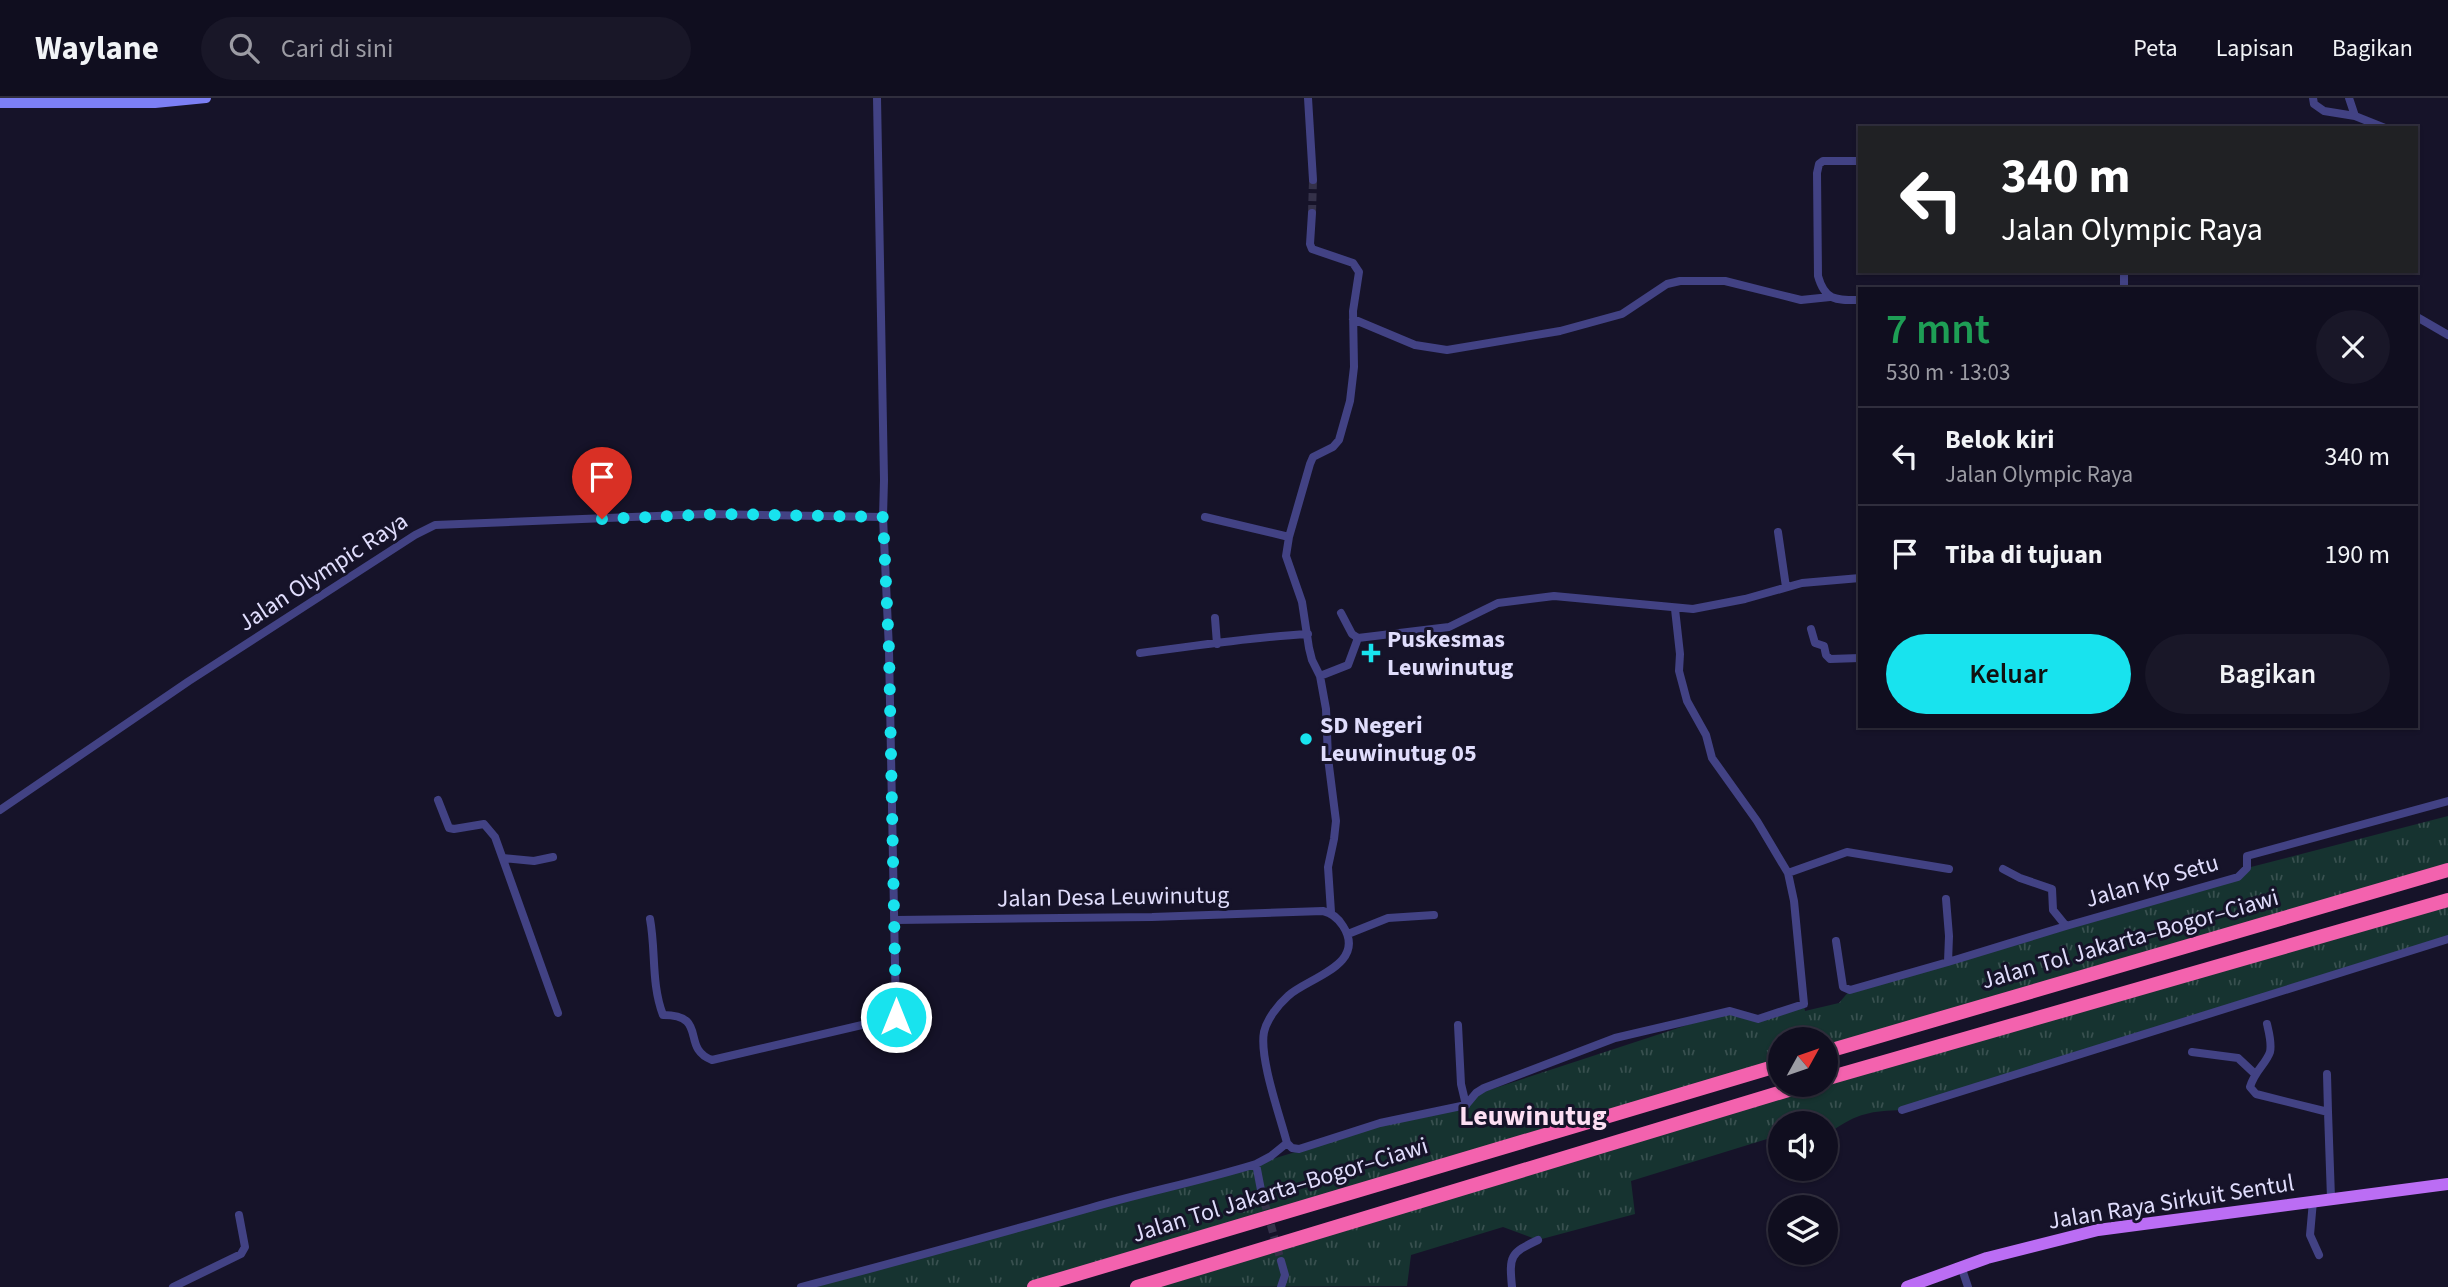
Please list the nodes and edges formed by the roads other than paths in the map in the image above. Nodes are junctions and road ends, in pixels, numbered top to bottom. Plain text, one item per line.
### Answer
1 (206, 98) edge
2 (877, 98) edge
3 (1308, 98) edge
4 (2313, 98) edge
5 (2349, 98) edge
6 (0, 103) edge
7 (2355, 116) junction
8 (2380, 126) edge
9 (1858, 161) edge
10 (1313, 180) tunnel mouth
11 (1311, 213) tunnel mouth
12 (1830, 297) junction
13 (1858, 300) edge
14 (2418, 318) edge
15 (1353, 319) junction
16 (2448, 335) edge
17 (883, 517) junction
18 (1205, 517) dead end
19 (1778, 532) dead end
20 (1289, 537) junction
21 (1858, 578) edge
22 (1786, 587) junction
23 (1675, 609) junction
24 (1341, 612) dead end
25 (1215, 618) dead end
26 (1811, 629) dead end
27 (1308, 634) junction
28 (1354, 636) junction
29 (1217, 645) junction
30 (1140, 653) dead end
31 (1858, 658) edge
32 (1320, 676) junction
33 (438, 800) dead end
34 (2448, 801) edge
35 (0, 810) edge
36 (553, 857) dead end
37 (503, 858) junction
38 (1949, 869) dead end
39 (2003, 869) dead end
40 (2448, 870) edge
41 (1788, 873) junction
42 (1946, 899) dead end
43 (2448, 900) edge
44 (1331, 912) junction
45 (1434, 915) dead end
46 (650, 919) dead end
47 (895, 920) junction
48 (2066, 926) junction
49 (1348, 934) junction
50 (2448, 939) edge
51 (1836, 941) dead end
52 (1948, 962) junction
53 (558, 1013) dead end
54 (2267, 1024) dead end
55 (1458, 1025) dead end
56 (1838, 1048) edge
57 (2192, 1052) dead end
58 (1768, 1069) edge
59 (2254, 1073) junction
60 (2327, 1074) dead end
61 (1838, 1075) edge
62 (1768, 1096) edge
63 (1466, 1105) junction
64 (1902, 1110) dead end
65 (2328, 1112) junction
66 (1287, 1143) junction
67 (1255, 1164) junction
68 (2448, 1184) edge
69 (1261, 1190) tunnel mouth
70 (2331, 1198) junction
71 (2313, 1201) junction
72 (239, 1215) dead end
73 (1538, 1240) dead end
74 (2319, 1255) dead end
75 (1281, 1261) tunnel mouth
76 (1961, 1266) junction
77 (173, 1287) edge
78 (801, 1287) edge
79 (1034, 1287) edge
80 (1137, 1287) edge
81 (1281, 1287) edge
82 (1511, 1287) edge
83 (1907, 1287) edge
84 (1968, 1287) edge

1 - 6 street
2 - 17 street
3 - 10 street
4 - 7 street
5 - 7 street
7 - 8 street
9 - 12 street
11 - 15 street
12 - 13 street
12 - 15 street
14 - 16 street
15 - 20 street
17 - 35 street, Jalan Olympic Raya
17 - 47 street
18 - 20 street
19 - 22 street
20 - 27 street
21 - 22 street
22 - 23 street
23 - 28 street
23 - 41 street
24 - 28 street
25 - 29 street
26 - 31 street
27 - 29 street
27 - 32 street
28 - 32 street
29 - 30 street
32 - 44 street
33 - 37 street
34 - 48 street, Jalan Kp Setu
36 - 37 street
37 - 53 street
38 - 41 street
39 - 48 street, Jalan Kp Setu
40 - 56 highway, Jalan Tol Jakarta–Bogor–Ciawi
41 - 63 street
42 - 52 street
43 - 61 highway, Jalan Tol Jakarta–Bogor–Ciawi
44 - 47 street, Jalan Desa Leuwinutug
44 - 49 street
45 - 49 street
46 - 47 street
48 - 52 street
49 - 66 street
50 - 64 street
51 - 52 street
54 - 59 street
55 - 63 street
57 - 59 street
58 - 79 highway, Jalan Tol Jakarta–Bogor–Ciawi
59 - 65 street
60 - 65 street
62 - 80 highway, Jalan Tol Jakarta–Bogor–Ciawi
63 - 66 street
65 - 70 street
66 - 67 street
67 - 69 street
67 - 78 street
68 - 70 main road, Jalan Raya Sirkuit Sentul
70 - 71 main road, Jalan Raya Sirkuit Sentul
71 - 74 street
71 - 76 main road, Jalan Raya Sirkuit Sentul
72 - 77 street
73 - 82 street
75 - 81 street
76 - 83 main road, Jalan Raya Sirkuit Sentul
76 - 84 street

